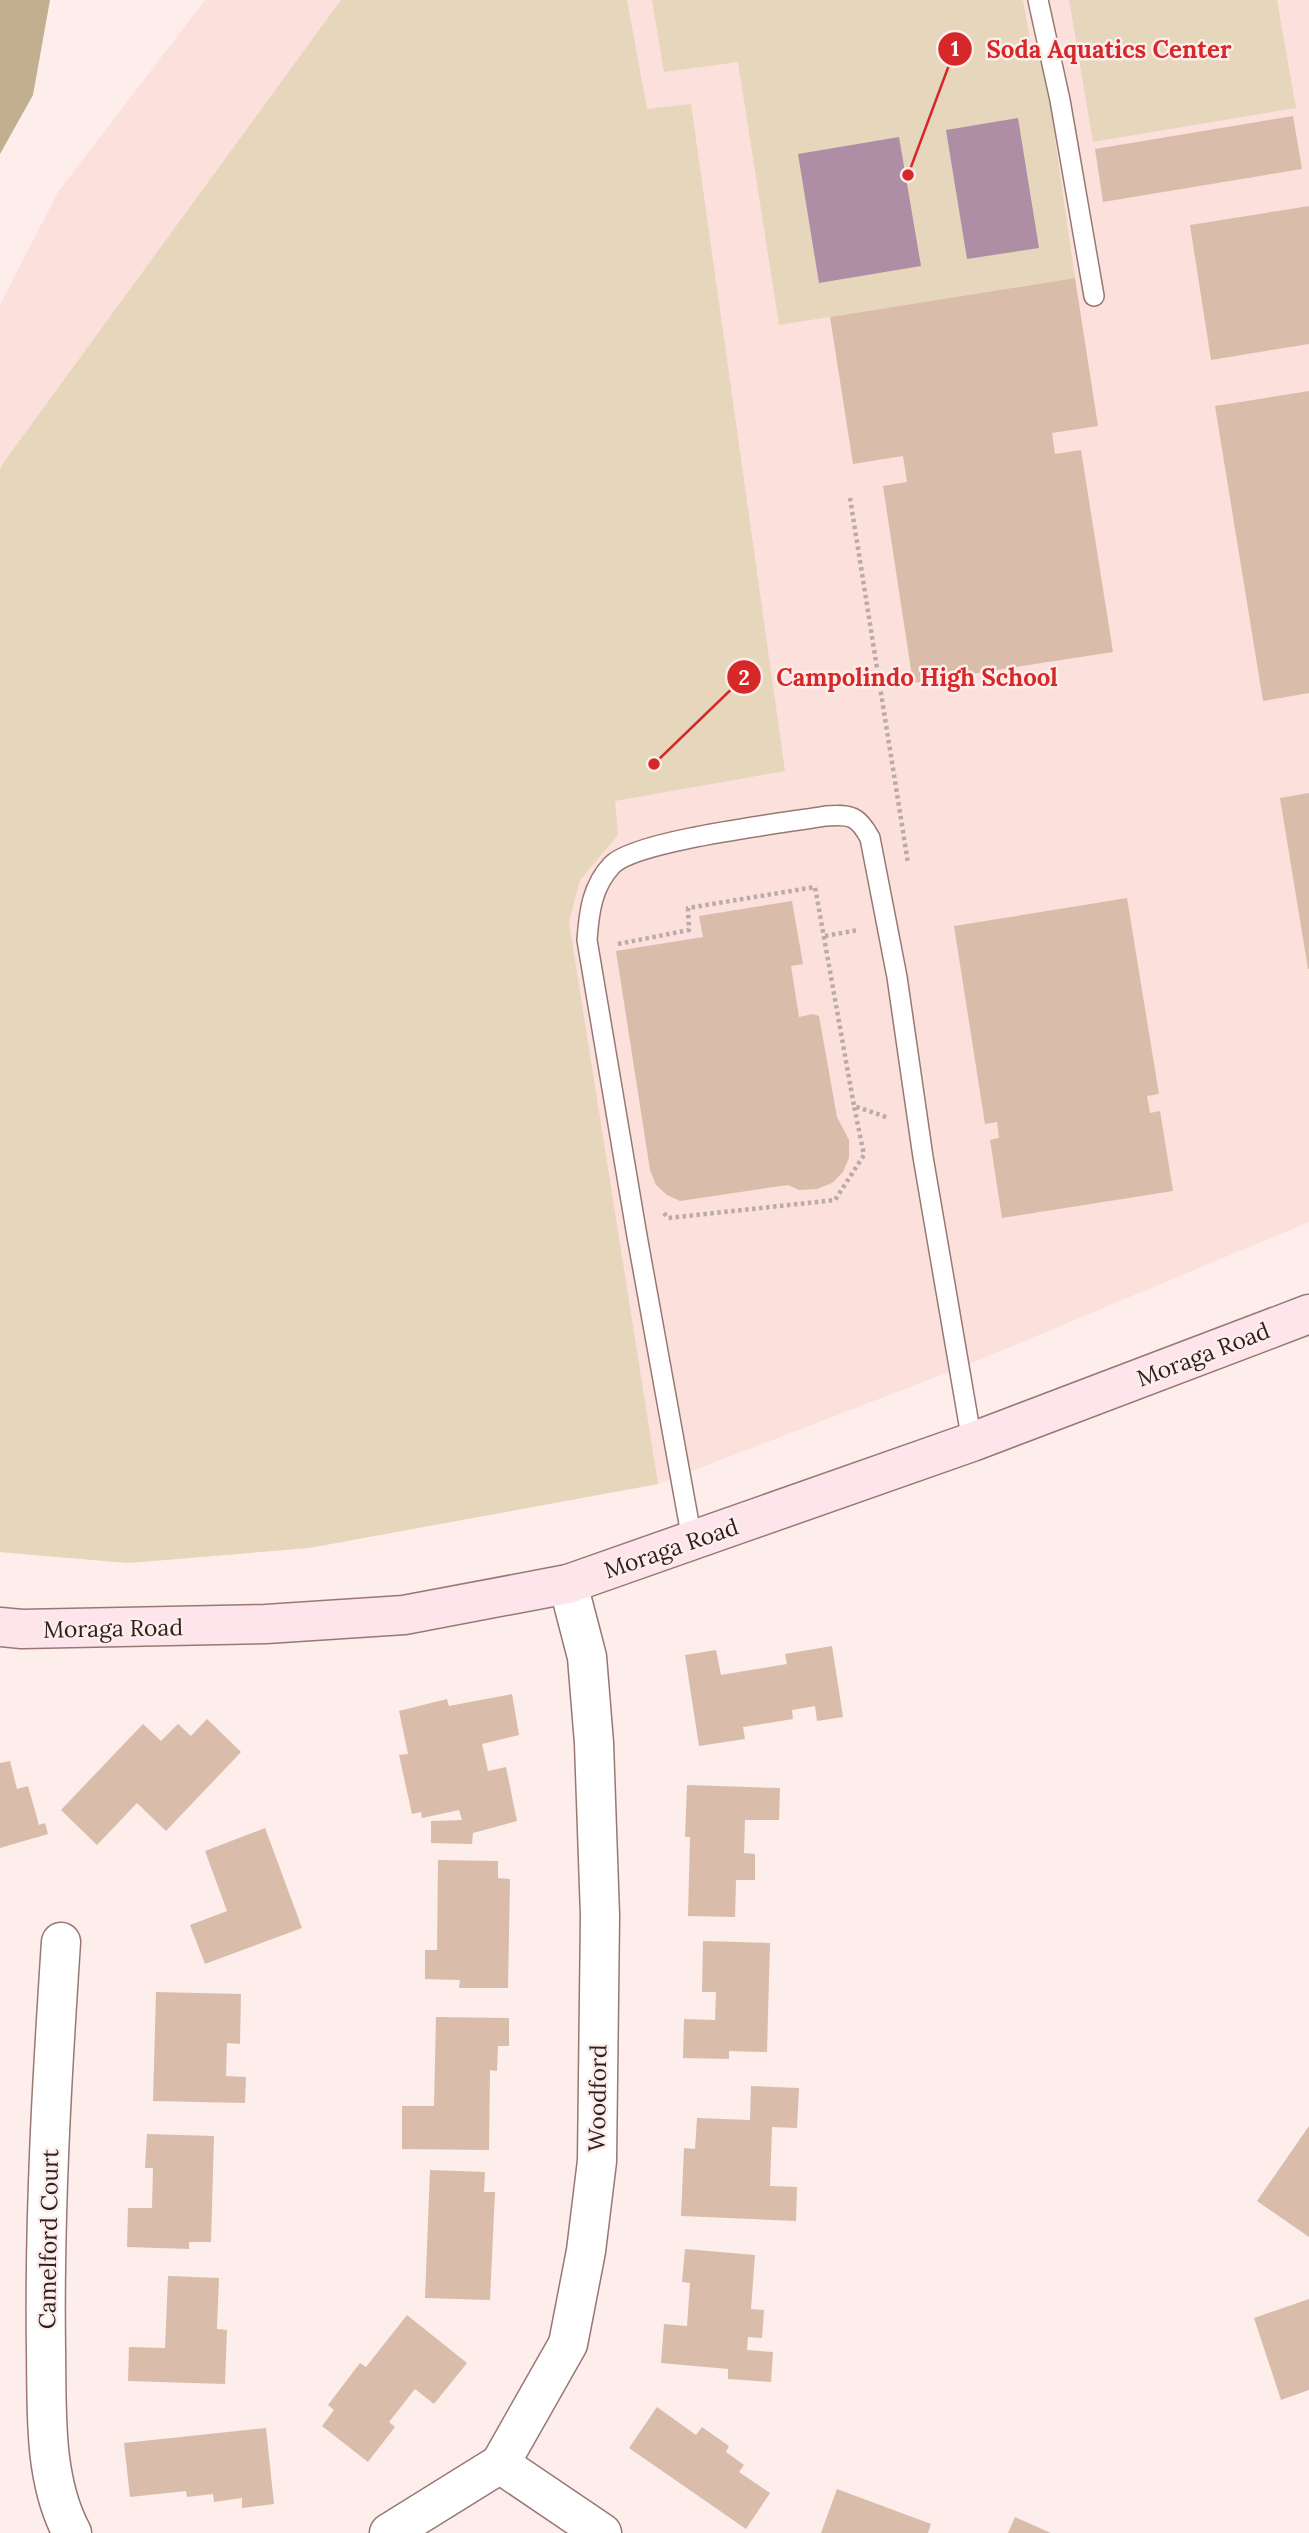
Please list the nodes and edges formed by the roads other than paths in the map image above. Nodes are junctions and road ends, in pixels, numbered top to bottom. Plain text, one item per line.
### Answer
1 (1038, 0) edge
2 (1094, 296) dead end
3 (1309, 1314) edge
4 (972, 1442) junction
5 (692, 1540) junction
6 (568, 1584) junction
7 (0, 1627) edge
8 (61, 1942) dead end
9 (500, 2464) junction
10 (72, 2533) edge
11 (389, 2533) edge
12 (601, 2533) edge

1 - 2 lane
3 - 4 main road, Moraga Road
4 - 5 main road, Moraga Road
4 - 5 lane
5 - 6 main road, Moraga Road
6 - 7 main road, Moraga Road
6 - 9 street, Woodford
8 - 10 street, Camelford Court
9 - 11 street, Woodford
9 - 12 street

